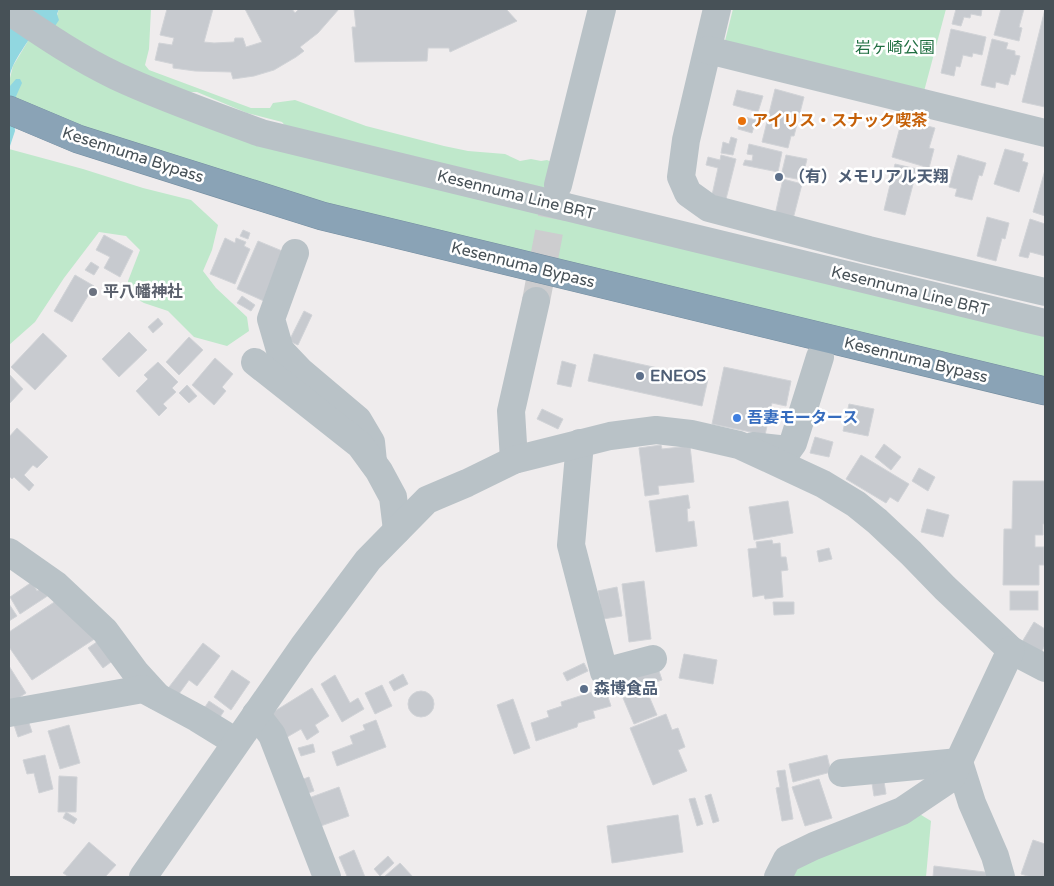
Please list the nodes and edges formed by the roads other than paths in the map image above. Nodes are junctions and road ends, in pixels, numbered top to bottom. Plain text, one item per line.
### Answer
1 (602, 9) edge
2 (717, 9) edge
3 (9, 11) edge
4 (708, 50) junction
5 (9, 110) edge
6 (1045, 133) edge
7 (558, 185) tunnel mouth
8 (296, 253) dead end
9 (1045, 292) edge
10 (536, 300) tunnel mouth
11 (1045, 323) edge
12 (820, 357) dead end
13 (255, 362) dead end
14 (1045, 391) edge
15 (580, 443) junction
16 (739, 445) junction
17 (514, 460) junction
18 (373, 462) junction
19 (398, 530) junction
20 (9, 552) edge
21 (1011, 650) junction
22 (654, 659) dead end
23 (1045, 668) edge
24 (157, 696) junction
25 (9, 712) edge
26 (256, 714) junction
27 (236, 742) junction
28 (958, 762) junction
29 (842, 773) dead end
30 (143, 877) edge
31 (327, 877) edge
32 (778, 877) edge
33 (1001, 877) edge

1 - 7 street
2 - 4 street
3 - 11 street, Kesennuma Line BRT
4 - 6 street
4 - 9 street
5 - 14 highway, Kesennuma Bypass
8 - 18 street
10 - 17 street
12 - 16 street
13 - 18 street
15 - 16 street
15 - 17 street
15 - 22 street
16 - 21 street
17 - 19 street
18 - 19 street
19 - 26 street
20 - 24 street
21 - 23 street
21 - 28 street
24 - 25 street
24 - 27 street
26 - 27 street
26 - 31 street
27 - 30 street
28 - 29 street
28 - 32 street
28 - 33 street

